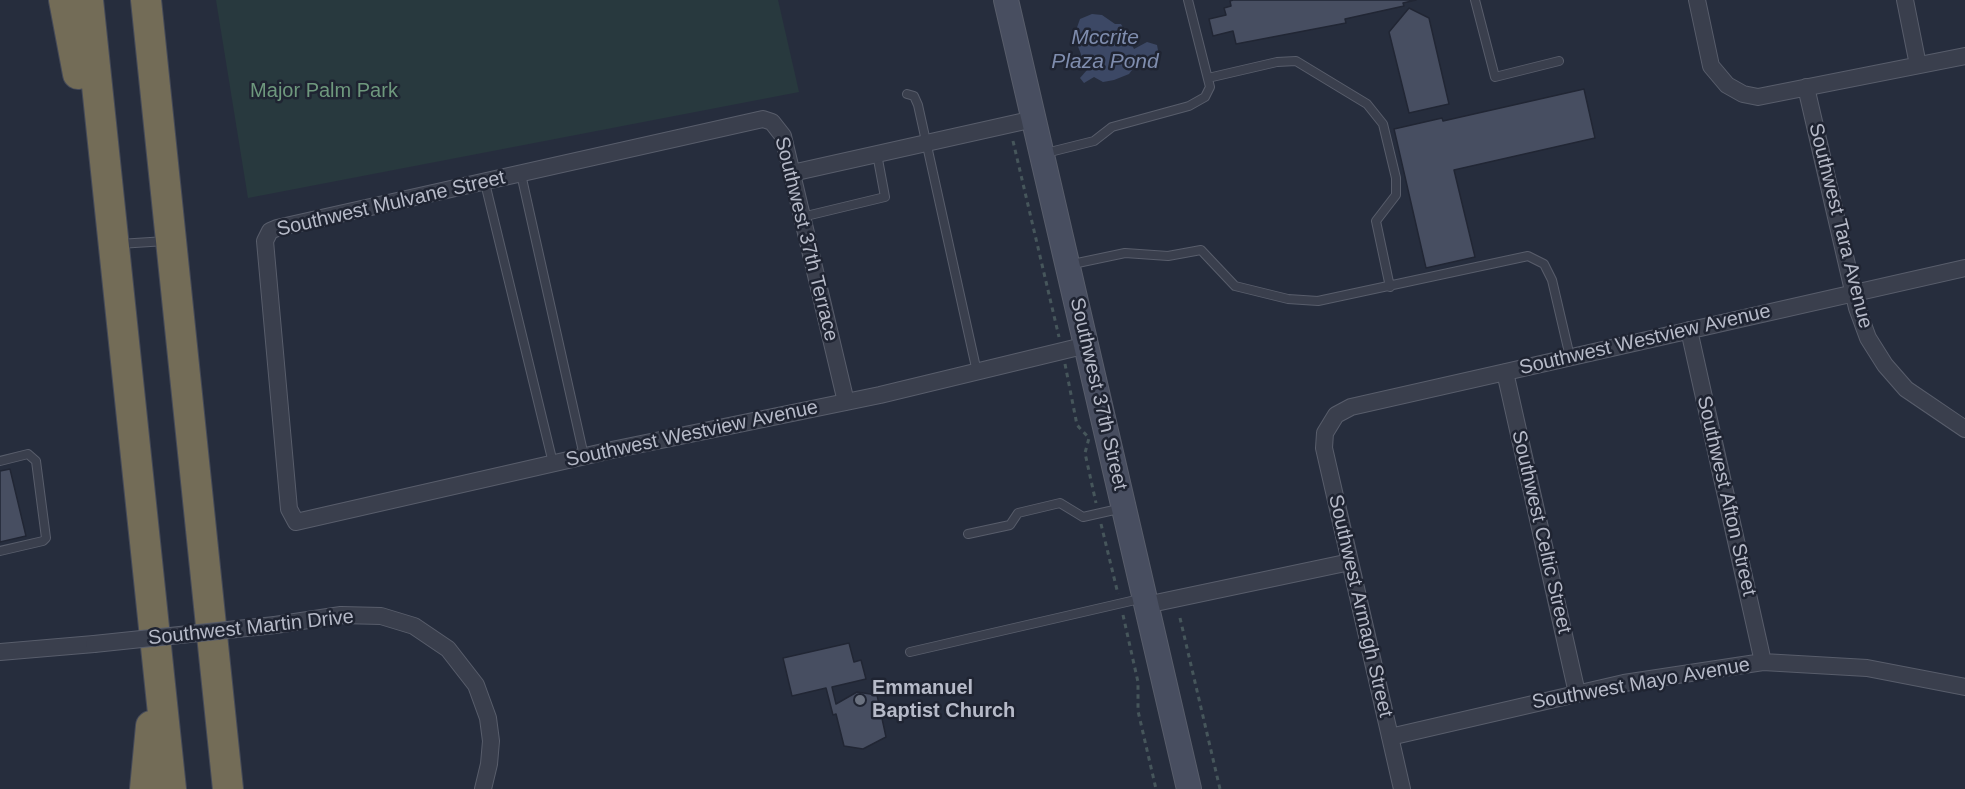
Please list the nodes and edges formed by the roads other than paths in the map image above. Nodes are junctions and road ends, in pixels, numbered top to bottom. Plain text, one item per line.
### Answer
1 (64, 0) edge
2 (88, 0) edge
3 (146, 0) edge
4 (1006, 0) edge
5 (1188, 0) edge
6 (1475, 0) edge
7 (1698, 0) edge
8 (1905, 0) edge
9 (1965, 56) edge
10 (1559, 61) dead end
11 (1918, 65) junction
12 (1208, 78) junction
13 (1806, 87) junction
14 (907, 94) dead end
15 (1034, 118) junction
16 (927, 143) junction
17 (625, 151) joint
18 (877, 154) junction
19 (1042, 154) junction
20 (792, 173) junction
21 (521, 174) junction
22 (485, 183) junction
23 (802, 217) junction
24 (171, 240) junction
25 (113, 244) junction
26 (1068, 265) junction
27 (1965, 268) edge
28 (1390, 287) junction
29 (1853, 293) junction
30 (1689, 330) junction
31 (1087, 345) junction
32 (1570, 357) junction
33 (977, 372) junction
34 (1505, 372) junction
35 (846, 402) junction
36 (1329, 423) joint
37 (1965, 429) edge
38 (584, 456) junction
39 (0, 461) edge
40 (553, 463) junction
41 (1124, 508) junction
42 (296, 522) joint
43 (968, 534) dead end
44 (0, 550) edge
45 (1350, 562) junction
46 (1145, 602) junction
47 (0, 652) edge
48 (910, 652) dead end
49 (158, 655) junction
50 (1763, 662) junction
51 (1965, 687) edge
52 (1577, 693) junction
53 (1390, 737) junction
54 (145, 789) edge
55 (171, 789) edge
56 (228, 789) edge
57 (483, 789) edge
58 (1189, 789) edge
59 (1402, 789) edge

1 - 25 highway
2 - 25 highway
3 - 24 highway
4 - 15 main road, Southwest 37th Street
5 - 12 lane
6 - 10 lane
7 - 13 street
8 - 11 street
9 - 11 street
11 - 13 street
12 - 19 lane
12 - 28 lane
13 - 29 street, Southwest Tara Avenue
14 - 16 lane
15 - 16 street
15 - 19 main road, Southwest 37th Street
16 - 18 street
16 - 33 lane
17 - 20 street, Southwest 37th Terrace
17 - 21 street, Southwest Mulvane Street
18 - 20 street
18 - 23 lane
19 - 26 main road, Southwest 37th Street
20 - 23 street, Southwest 37th Terrace
21 - 22 street, Southwest Mulvane Street
21 - 38 lane
22 - 40 lane
22 - 42 street, Southwest Mulvane Street
23 - 35 street, Southwest 37th Terrace
24 - 25 lane
24 - 56 highway
25 - 49 highway
26 - 28 lane
26 - 31 main road, Southwest 37th Street
27 - 29 street, Southwest Westview Avenue
28 - 32 lane
29 - 30 street, Southwest Westview Avenue
29 - 37 street, Southwest Tara Avenue
30 - 32 street, Southwest Westview Avenue
30 - 50 street, Southwest Afton Street
31 - 33 street, Southwest Westview Avenue
31 - 41 main road, Southwest 37th Street
32 - 34 street, Southwest Westview Avenue
33 - 35 street, Southwest Westview Avenue
34 - 36 street, Southwest Westview Avenue
34 - 52 street, Southwest Celtic Street
35 - 38 street, Southwest Westview Avenue
36 - 45 street, Southwest Armagh Street
38 - 40 street, Southwest Westview Avenue
39 - 44 lane
40 - 42 street, Southwest Westview Avenue
41 - 43 lane
41 - 46 main road, Southwest 37th Street
45 - 46 street
45 - 53 street, Southwest Armagh Street
46 - 48 lane
46 - 58 main road, Southwest 37th Street
47 - 57 street, Southwest Martin Drive, bridge
49 - 54 highway
49 - 55 highway
50 - 51 street, Southwest Mayo Avenue
50 - 52 street, Southwest Mayo Avenue
52 - 53 street, Southwest Mayo Avenue
53 - 59 street, Southwest Armagh Street

